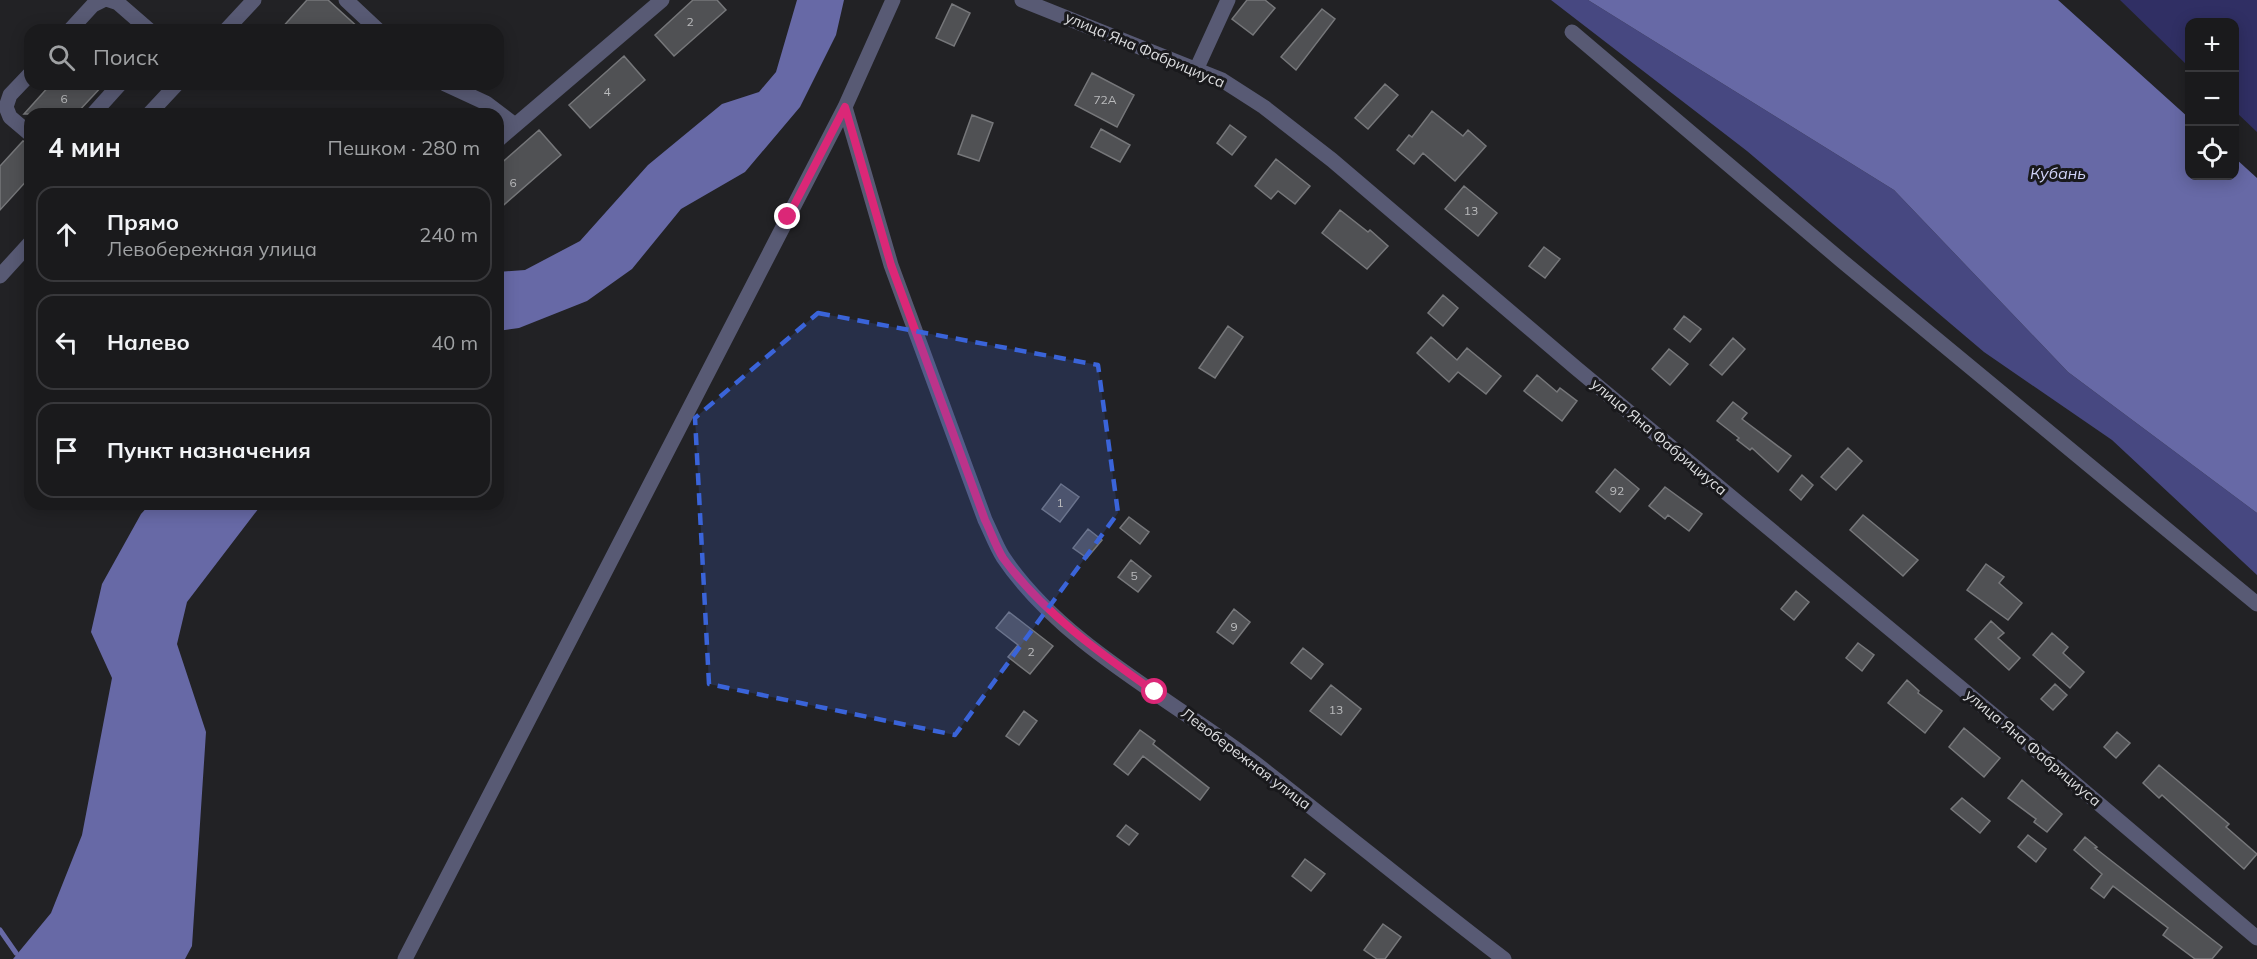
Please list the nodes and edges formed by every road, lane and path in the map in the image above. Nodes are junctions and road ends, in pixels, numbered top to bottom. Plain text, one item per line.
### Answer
1 (103, 0) edge
2 (109, 0) edge
3 (254, 0) edge
4 (346, 0) edge
5 (662, 0) edge
6 (893, 0) edge
7 (1022, 0) edge
8 (1228, 0) edge
9 (76, 24) edge
10 (142, 24) edge
11 (232, 24) edge
12 (372, 24) edge
13 (1572, 32) dead end
14 (1196, 70) junction
15 (24, 80) edge
16 (115, 90) edge
17 (171, 90) edge
18 (458, 90) edge
19 (845, 107) junction
20 (98, 108) edge
21 (155, 108) edge
22 (493, 108) edge
23 (504, 117) edge
24 (515, 125) junction
25 (24, 129) edge
26 (504, 135) edge
27 (24, 250) edge
28 (0, 276) edge
29 (2257, 604) edge
30 (2257, 938) edge
31 (405, 959) edge
32 (1504, 959) edge

1 - 9 street
2 - 10 street
3 - 11 street
4 - 12 street
5 - 24 street
6 - 19 street
7 - 14 street, улица Яна Фабрициуса
8 - 14 street
13 - 29 street
14 - 30 street, улица Яна Фабрициуса
15 - 25 street
16 - 20 street
17 - 21 street
18 - 22 street
19 - 31 street
19 - 32 street, Левобережная улица
23 - 24 street
24 - 26 street
27 - 28 street

